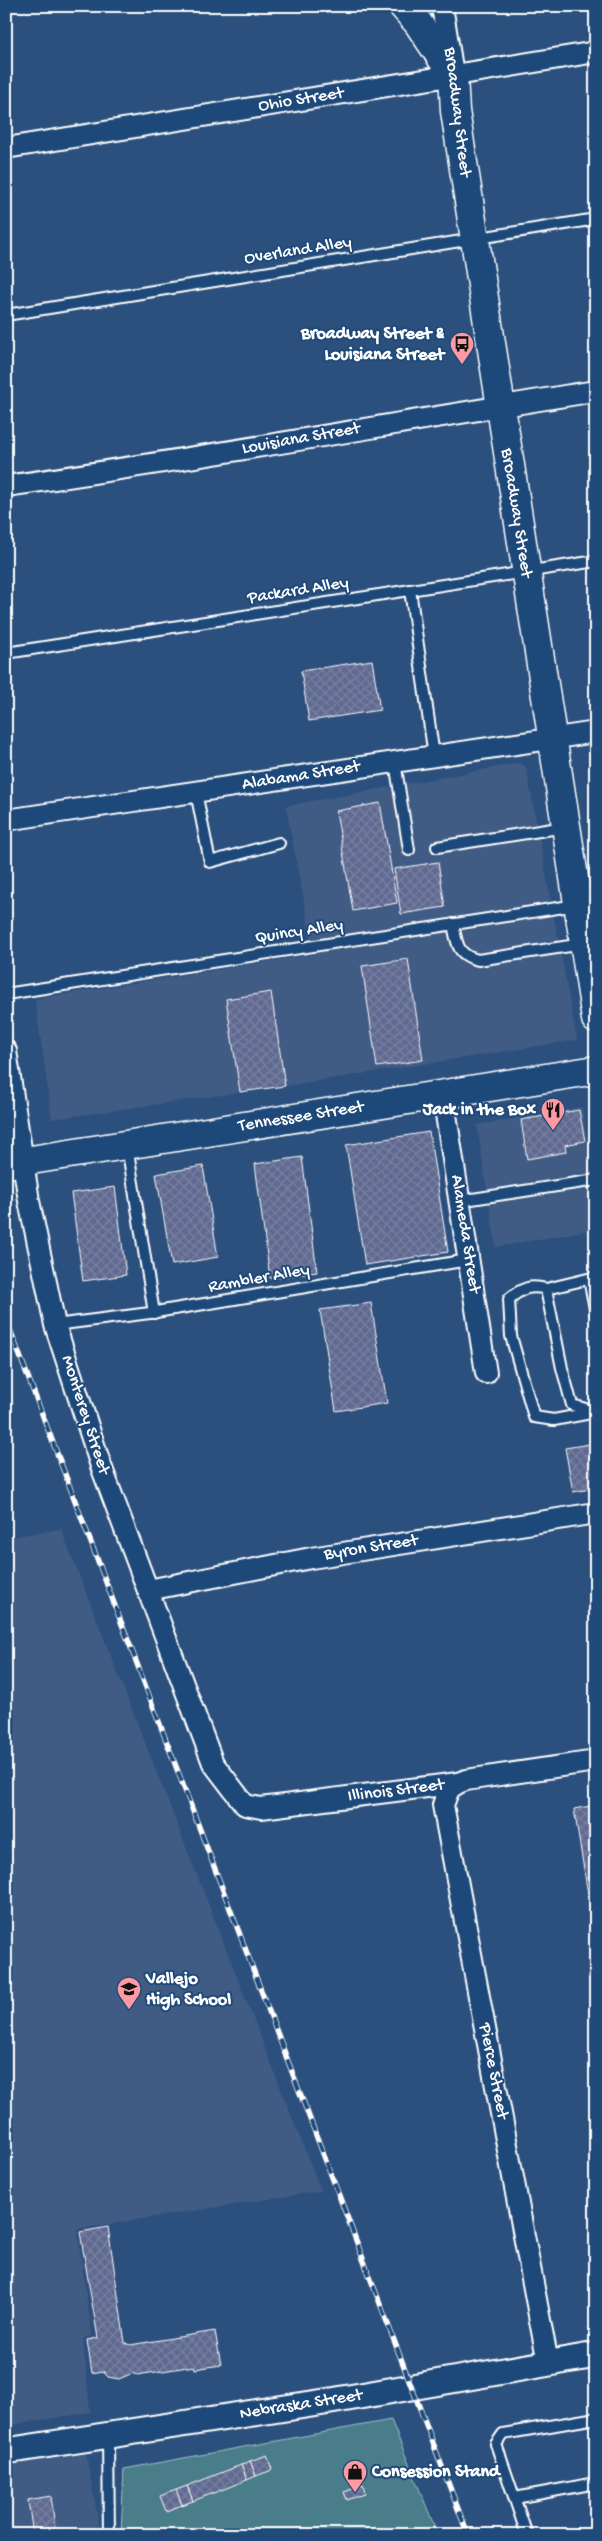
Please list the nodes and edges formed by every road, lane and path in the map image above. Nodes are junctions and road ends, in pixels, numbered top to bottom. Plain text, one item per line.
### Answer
1 (403, 6) edge
2 (442, 6) edge
3 (596, 52) edge
4 (453, 75) junction
5 (6, 148) edge
6 (596, 219) edge
7 (474, 240) junction
8 (6, 315) edge
9 (596, 391) edge
10 (500, 406) junction
11 (6, 486) edge
12 (596, 561) edge
13 (525, 572) junction
14 (410, 590) junction
15 (6, 653) edge
16 (596, 732) edge
17 (552, 738) junction
18 (434, 756) junction
19 (395, 762) junction
20 (196, 792) junction
21 (6, 820) edge
22 (566, 827) junction
23 (279, 843) dead end
24 (437, 847) dead end
25 (409, 850) dead end
26 (587, 903) edge
27 (453, 924) junction
28 (584, 944) junction
29 (6, 994) edge
30 (596, 1019) edge
31 (6, 1051) edge
32 (596, 1070) edge
33 (443, 1095) junction
34 (127, 1145) junction
35 (15, 1162) edge
36 (596, 1180) edge
37 (459, 1201) junction
38 (468, 1260) junction
39 (592, 1278) edge
40 (546, 1289) junction
41 (154, 1313) junction
42 (596, 1314) edge
43 (55, 1325) junction
44 (486, 1373) dead end
45 (596, 1412) edge
46 (596, 1513) edge
47 (148, 1590) junction
48 (596, 1761) edge
49 (215, 1765) joint
50 (458, 1783) junction
51 (596, 2355) edge
52 (548, 2363) junction
53 (596, 2418) edge
54 (108, 2436) junction
55 (6, 2451) edge
56 (596, 2483) edge
57 (514, 2498) junction
58 (109, 2535) edge
59 (527, 2535) edge

1 - 4 main road
2 - 4 street, Broadway Street
3 - 4 street, Ohio Street
4 - 5 street, Ohio Street
4 - 7 main road, Broadway Street
6 - 7 lane, Overland Alley
7 - 8 lane, Overland Alley
7 - 10 main road, Broadway Street
9 - 10 street, Louisiana Street
10 - 11 street, Louisiana Street
10 - 13 main road, Broadway Street
12 - 13 lane, Packard Alley
13 - 14 lane, Packard Alley
13 - 17 main road, Broadway Street
14 - 15 lane, Packard Alley
14 - 18 lane
16 - 17 street, Alabama Street
17 - 18 street, Alabama Street
17 - 22 main road, Broadway Street
18 - 19 street, Alabama Street
19 - 20 street, Alabama Street
19 - 25 lane
20 - 21 street, Alabama Street
20 - 23 lane
22 - 24 lane
22 - 26 main road, Broadway Street
26 - 27 lane, Quincy Alley
26 - 28 main road, Broadway Street
27 - 28 lane
27 - 29 lane, Quincy Alley
28 - 30 main road, Broadway Street
31 - 35 street, Monterey Street
32 - 33 main road, Tennessee Street
33 - 34 main road, Tennessee Street
33 - 37 street, Alameda Street
34 - 35 main road, Tennessee Street
34 - 41 lane
35 - 43 street, Monterey Street
36 - 37 lane
37 - 38 street, Alameda Street
38 - 41 lane, Rambler Alley
38 - 44 street, Alameda Street
39 - 40 lane
39 - 42 lane
40 - 45 lane
40 - 45 lane
41 - 43 lane, Rambler Alley
43 - 47 street, Monterey Street
46 - 47 street, Byron Street
47 - 49 street, Monterey Street
48 - 50 street, Illinois Street
49 - 50 street, Illinois Street
50 - 52 street, Pierce Street
51 - 52 street, Nebraska Street
52 - 54 street, Nebraska Street
53 - 57 lane
54 - 55 street, Nebraska Street
54 - 58 lane
56 - 57 lane
57 - 59 lane

